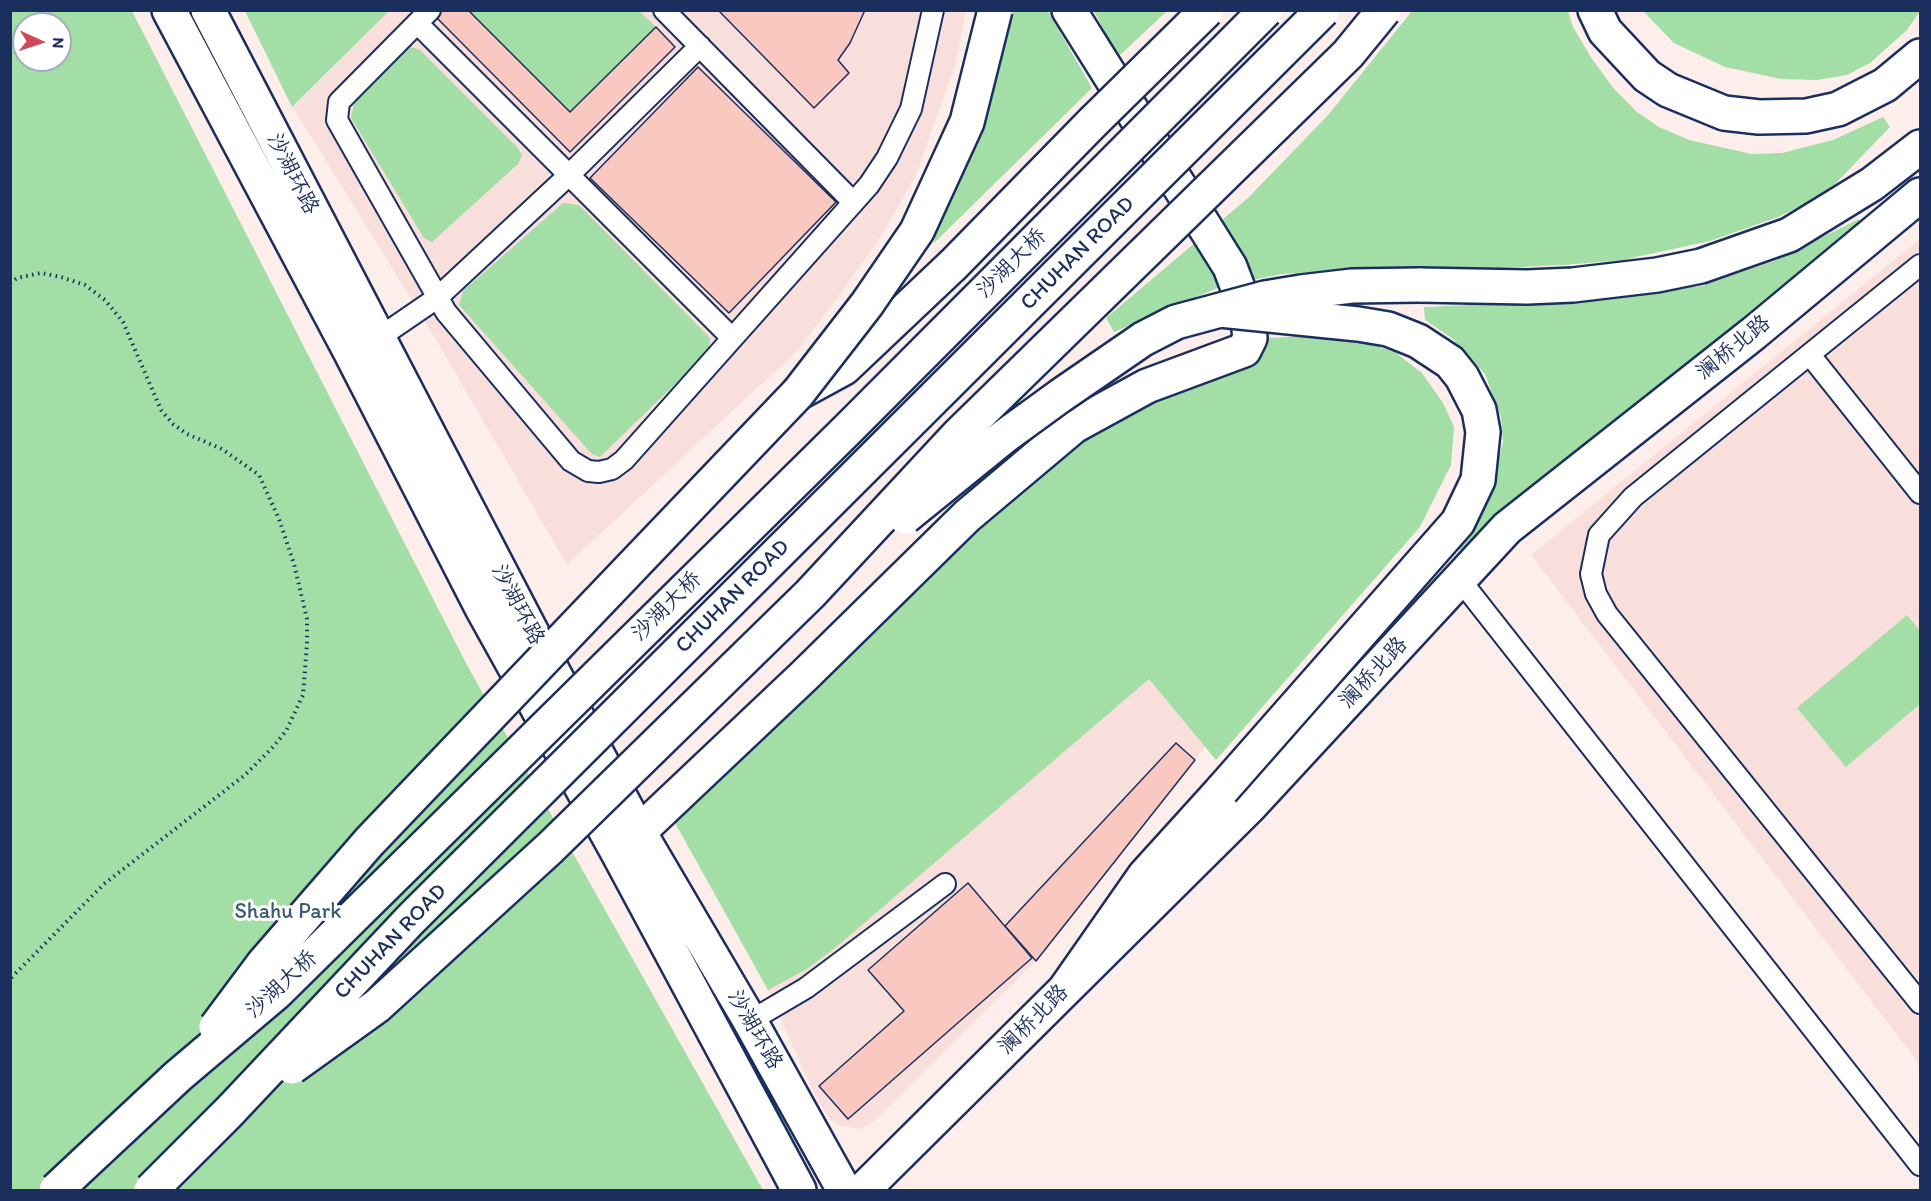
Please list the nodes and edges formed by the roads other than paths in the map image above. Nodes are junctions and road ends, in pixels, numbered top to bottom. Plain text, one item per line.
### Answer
1 (168, 10) edge
2 (208, 10) edge
3 (664, 10) edge
4 (933, 10) edge
5 (994, 10) edge
6 (1069, 10) edge
7 (1207, 10) edge
8 (1266, 10) edge
9 (1323, 10) edge
10 (1384, 10) edge
11 (1594, 10) edge
12 (424, 17) edge
13 (700, 46) junction
14 (1920, 56) edge
15 (1920, 147) edge
16 (569, 176) junction
17 (1920, 195) edge
18 (853, 202) junction
19 (1920, 265) edge
20 (437, 298) junction
21 (1220, 310) junction
22 (732, 338) junction
23 (377, 339) junction
24 (1810, 355) junction
25 (798, 393) junction
26 (1920, 493) edge
27 (1461, 581) junction
28 (810, 594) junction
29 (639, 832) junction
30 (945, 884) dead end
31 (1066, 988) junction
32 (1920, 1003) edge
33 (750, 1021) junction
34 (178, 1076) junction
35 (229, 1112) junction
36 (1920, 1165) edge
37 (56, 1191) edge
38 (151, 1191) edge
39 (799, 1191) edge
40 (844, 1191) edge
41 (863, 1191) edge

1 - 39 main road, 沙湖环路
2 - 23 main road, 沙湖环路
3 - 13 lane
4 - 18 lane
5 - 25 main road, bridge
6 - 29 main road
7 - 25 main road, bridge
8 - 34 main road, 沙湖大桥, bridge
9 - 35 main road, CHUHAN ROAD, bridge
10 - 28 main road, bridge
11 - 14 main road
12 - 16 lane
12 - 20 lane
13 - 16 lane
13 - 18 lane
15 - 21 main road, bridge
16 - 20 lane
16 - 22 lane
17 - 27 main road, 澜桥北路
18 - 22 lane
19 - 24 lane
20 - 22 lane
20 - 23 lane
21 - 28 main road, bridge
21 - 31 main road, bridge
23 - 29 main road, 沙湖环路
24 - 26 lane
24 - 32 lane
25 - 34 main road, bridge
27 - 31 main road, 澜桥北路
27 - 36 lane
28 - 35 main road, bridge
29 - 33 main road, 沙湖环路
30 - 33 lane
31 - 41 main road, 澜桥北路
33 - 40 main road, 沙湖环路
34 - 37 main road, 沙湖大桥, bridge
35 - 38 main road, CHUHAN ROAD, bridge

